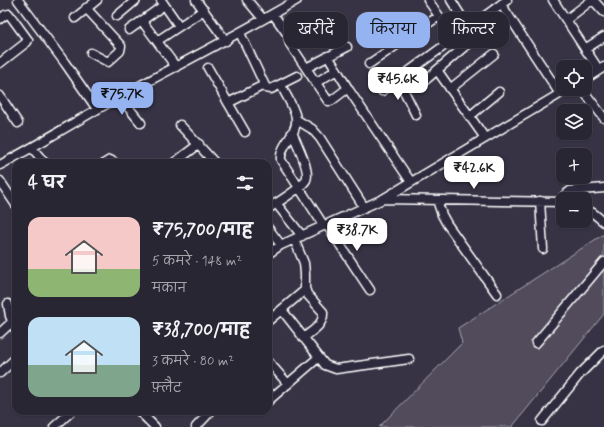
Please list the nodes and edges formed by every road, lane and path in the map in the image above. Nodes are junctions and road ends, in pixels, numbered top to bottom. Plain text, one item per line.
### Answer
1 (18, 0) edge
2 (97, 0) edge
3 (136, 0) edge
4 (196, 0) edge
5 (247, 0) edge
6 (297, 0) edge
7 (428, 0) edge
8 (451, 0) edge
9 (553, 0) edge
10 (593, 0) edge
11 (162, 2) edge
12 (500, 3) edge
13 (86, 8) junction
14 (204, 10) junction
15 (459, 12) edge
16 (488, 12) edge
17 (604, 12) edge
18 (273, 14) junction
19 (438, 15) edge
20 (117, 16) dead end
21 (438, 17) edge
22 (75, 18) dead end
23 (0, 19) edge
24 (263, 19) junction
25 (566, 20) junction
26 (142, 21) junction
27 (179, 26) junction
28 (130, 30) dead end
29 (240, 32) junction
30 (604, 37) edge
31 (157, 41) junction
32 (226, 41) junction
33 (345, 48) edge
34 (440, 48) edge
35 (463, 48) edge
36 (585, 49) junction
37 (91, 53) dead end
38 (494, 54) dead end
39 (328, 56) junction
40 (0, 63) edge
41 (369, 64) dead end
42 (176, 67) junction
43 (208, 68) dead end
44 (306, 68) junction
45 (602, 69) edge
46 (337, 70) junction
47 (437, 70) junction
48 (592, 75) edge
49 (297, 76) dead end
50 (398, 79) junction
51 (316, 83) junction
52 (422, 83) dead end
53 (264, 85) junction
54 (281, 85) junction
55 (348, 88) junction
56 (556, 88) edge
57 (450, 89) junction
58 (382, 91) dead end
59 (499, 92) dead end
60 (557, 96) edge
61 (587, 96) edge
62 (120, 97) junction
63 (1, 102) edge
64 (228, 103) junction
65 (97, 110) junction
66 (416, 115) dead end
67 (470, 116) junction
68 (604, 118) edge
69 (297, 120) junction
70 (18, 123) dead end
71 (141, 124) dead end
72 (180, 125) dead end
73 (245, 132) dead end
74 (292, 132) junction
75 (485, 138) junction
76 (199, 144) junction
77 (32, 148) junction
78 (42, 159) edge
79 (179, 159) edge
80 (212, 159) edge
81 (0, 165) edge
82 (0, 181) edge
83 (411, 182) junction
84 (299, 188) junction
85 (604, 188) edge
86 (568, 192) edge
87 (12, 199) edge
88 (383, 199) junction
89 (437, 200) junction
90 (540, 201) junction
91 (556, 202) edge
92 (276, 203) junction
93 (272, 206) edge
94 (364, 207) junction
95 (592, 213) edge
96 (604, 222) edge
97 (325, 225) junction
98 (272, 234) edge
99 (302, 236) junction
100 (294, 240) junction
101 (281, 246) junction
102 (543, 249) dead end
103 (272, 252) edge
104 (604, 262) edge
105 (306, 290) junction
106 (370, 290) dead end
107 (497, 294) dead end
108 (8, 304) dead end
109 (282, 310) junction
110 (272, 319) edge
111 (12, 322) joint
112 (0, 333) edge
113 (303, 338) junction
114 (536, 343) dead end
115 (604, 350) edge
116 (319, 357) junction
117 (409, 359) dead end
118 (12, 362) edge
119 (272, 366) edge
120 (0, 373) edge
121 (288, 384) junction
122 (272, 397) edge
123 (68, 415) edge
124 (142, 415) edge
125 (207, 415) edge
126 (542, 421) dead end
127 (54, 427) edge
128 (155, 427) edge
129 (196, 427) edge

1 - 65 street
2 - 13 street
3 - 20 street
4 - 14 street
5 - 24 street
6 - 18 street
7 - 19 street
8 - 15 street
9 - 25 street
10 - 17 street
10 - 25 street
11 - 26 street
11 - 27 street
12 - 16 street
12 - 56 street
13 - 22 street
13 - 37 street
14 - 27 street
14 - 32 street
18 - 24 street
18 - 44 street
21 - 41 street
23 - 40 street
24 - 29 street
25 - 36 street
26 - 28 street
26 - 31 street
27 - 31 street
29 - 32 street
29 - 53 street
30 - 36 street
31 - 42 street
32 - 42 street
33 - 39 street
34 - 50 street
35 - 47 street
36 - 45 street
38 - 57 street
39 - 44 street
39 - 46 street
42 - 62 street
43 - 64 street
44 - 51 street
45 - 48 street
46 - 51 street
46 - 55 street
47 - 52 street
47 - 57 street
49 - 54 street
50 - 58 street
50 - 66 street
51 - 55 street
53 - 54 street
53 - 64 street
54 - 69 street
55 - 83 street
57 - 67 street
59 - 67 street
60 - 75 street
61 - 68 street
62 - 65 street
62 - 71 street
63 - 70 street
64 - 73 street
65 - 77 street
67 - 75 street
69 - 74 street
69 - 94 street
72 - 76 street
74 - 84 street
74 - 84 street
75 - 83 street
76 - 79 street
76 - 80 street
77 - 78 street
77 - 81 street
82 - 87 street
83 - 88 street
84 - 92 street
84 - 97 street
85 - 86 street
88 - 89 street
88 - 94 street
89 - 90 street
89 - 107 street
90 - 91 street
90 - 102 street
92 - 93 street
92 - 99 street
94 - 97 street
95 - 96 street
97 - 99 street
97 - 106 street
98 - 101 street
99 - 100 street
100 - 101 street
100 - 105 street
101 - 103 street
104 - 114 street
105 - 109 street
105 - 113 street
108 - 111 street
109 - 110 street
109 - 113 street
111 - 112 street
113 - 116 street
115 - 126 street
116 - 117 street
116 - 121 street
118 - 120 street
119 - 121 street
121 - 122 street
123 - 127 street
124 - 128 street
125 - 129 street

